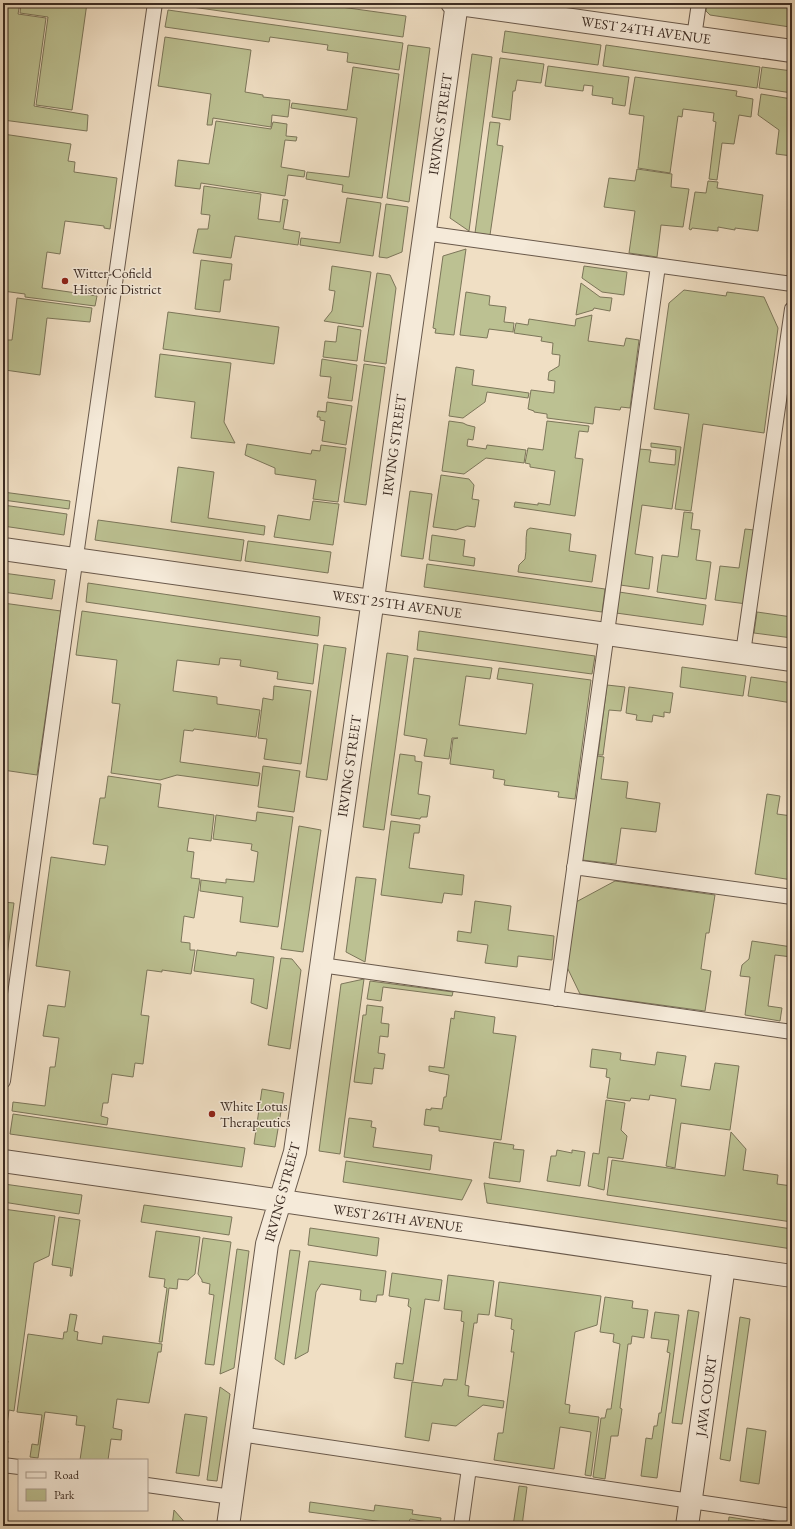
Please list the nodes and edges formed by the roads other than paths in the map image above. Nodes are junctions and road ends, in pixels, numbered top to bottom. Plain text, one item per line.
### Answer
1 (155, 3) edge
2 (455, 3) edge
3 (699, 3) edge
4 (694, 37) junction
5 (792, 51) edge
6 (424, 233) junction
7 (658, 266) junction
8 (792, 284) edge
9 (792, 309) edge
10 (3, 549) edge
11 (76, 559) junction
12 (372, 601) junction
13 (607, 634) junction
14 (743, 653) junction
15 (792, 660) edge
16 (574, 868) junction
17 (792, 897) edge
18 (321, 965) junction
19 (556, 999) junction
20 (792, 1032) edge
21 (3, 1081) edge
22 (3, 1161) edge
23 (280, 1200) junction
24 (724, 1266) junction
25 (792, 1276) edge
26 (240, 1434) junction
27 (3, 1465) edge
28 (18, 1467) edge
29 (469, 1468) junction
30 (148, 1485) edge
31 (232, 1497) junction
32 (691, 1501) junction
33 (792, 1516) edge
34 (228, 1526) edge
35 (460, 1526) edge
36 (687, 1526) edge

1 - 11 lane
2 - 4 street, WEST 24TH AVENUE
2 - 6 street, IRVING STREET
3 - 4 lane
4 - 5 street, WEST 24TH AVENUE
6 - 7 lane
6 - 12 street, IRVING STREET
7 - 8 lane
7 - 13 lane
9 - 14 lane
10 - 11 street, WEST 25TH AVENUE
11 - 12 street, WEST 25TH AVENUE
11 - 21 lane
12 - 13 street, WEST 25TH AVENUE
12 - 18 street, IRVING STREET
13 - 14 street, WEST 25TH AVENUE
13 - 16 lane
14 - 15 street, WEST 25TH AVENUE
16 - 17 lane
16 - 19 lane
18 - 19 lane
18 - 23 street, IRVING STREET
19 - 20 lane
22 - 23 street, WEST 26TH AVENUE
23 - 24 street, WEST 26TH AVENUE
23 - 26 street, IRVING STREET
24 - 25 street, WEST 26TH AVENUE
24 - 32 street, JAVA COURT
26 - 29 lane
26 - 31 street, IRVING STREET
27 - 28 lane
29 - 32 lane
29 - 35 lane
30 - 31 lane
31 - 34 street, IRVING STREET
32 - 33 lane
32 - 36 street, JAVA COURT

